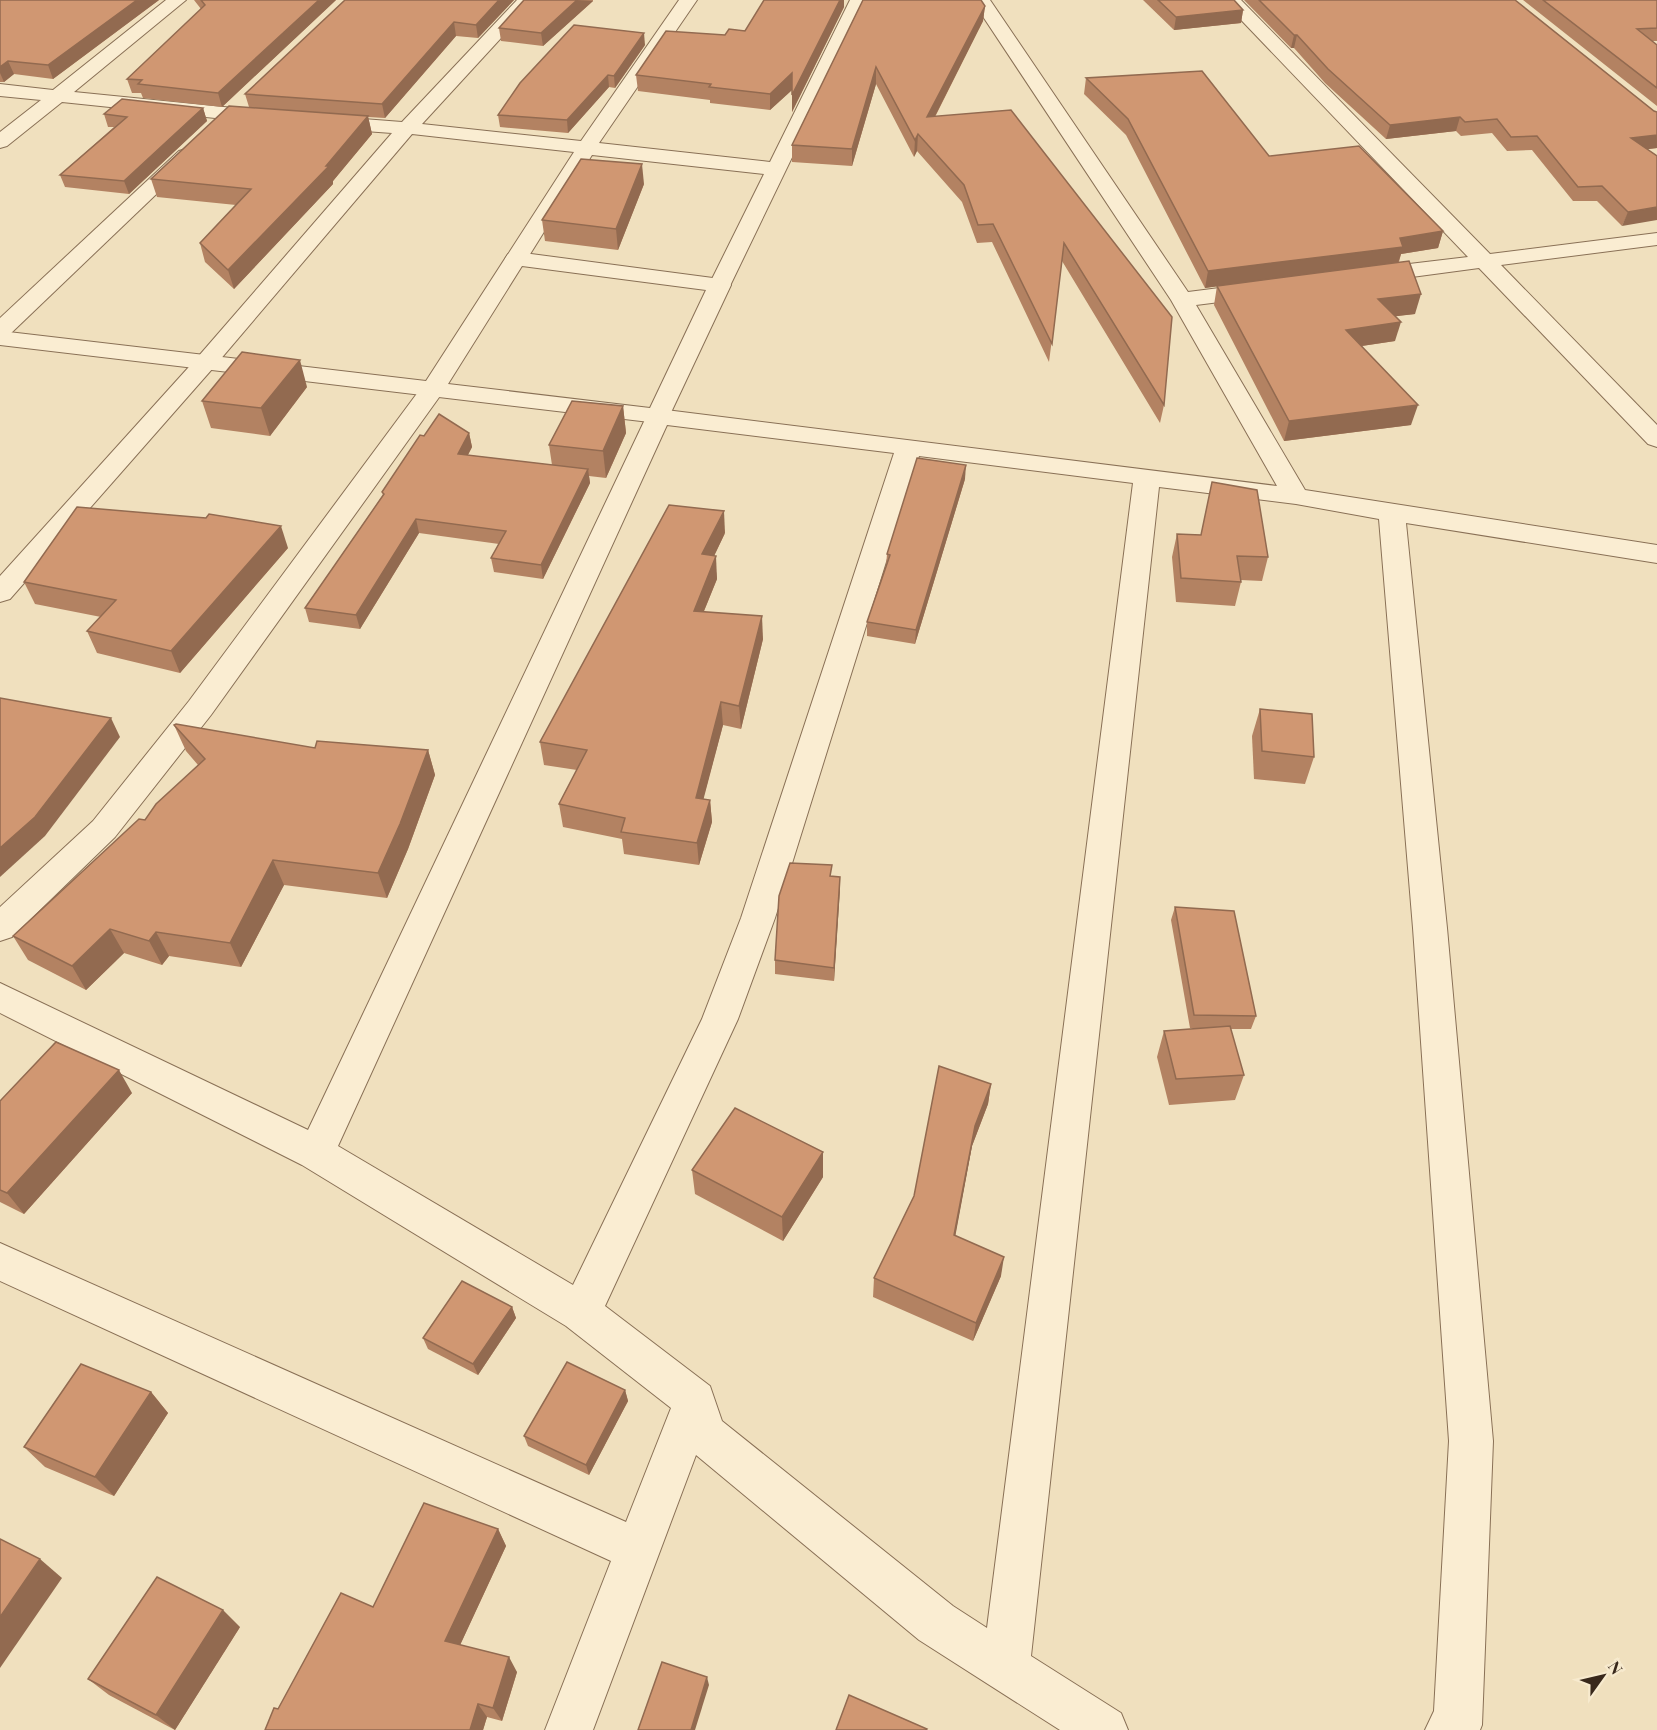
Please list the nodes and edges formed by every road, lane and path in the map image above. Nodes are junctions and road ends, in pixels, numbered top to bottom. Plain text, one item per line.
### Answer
1 (177, 0) edge
2 (527, 0) edge
3 (688, 0) edge
4 (859, 0) edge
5 (981, 0) edge
6 (1231, 0) edge
7 (0, 90) edge
8 (59, 96) junction
9 (246, 98) edge
10 (229, 114) junction
11 (407, 128) junction
12 (0, 142) edge
13 (587, 147) junction
14 (777, 169) junction
15 (1657, 239) edge
16 (516, 259) junction
17 (1485, 261) junction
18 (1345, 279) edge
19 (720, 285) junction
20 (1275, 288) edge
21 (1182, 300) junction
22 (0, 331) edge
23 (0, 338) edge
24 (205, 363) junction
25 (433, 389) junction
26 (658, 416) junction
27 (1657, 439) edge
28 (909, 447) junction
29 (1147, 477) junction
30 (1296, 496) junction
31 (1392, 513) junction
32 (1656, 558) edge
33 (0, 593) edge
34 (0, 928) edge
35 (0, 997) edge
36 (316, 1153) junction
37 (0, 1261) edge
38 (581, 1312) junction
39 (695, 1401) junction
40 (638, 1550) junction
41 (1006, 1668) junction
42 (569, 1730) edge
43 (1104, 1730) edge
44 (1449, 1730) edge

1 - 8 street
2 - 11 street
3 - 13 street
4 - 14 street
5 - 21 street
6 - 17 street
7 - 8 street
8 - 10 street
8 - 12 street
9 - 10 street
10 - 11 street
10 - 22 street
11 - 13 street
11 - 24 street
13 - 14 street
13 - 16 street
14 - 19 street
15 - 17 street
16 - 19 street
16 - 25 street
17 - 18 street
17 - 27 street
19 - 26 street
20 - 21 street
21 - 30 street
23 - 24 street
24 - 25 street
24 - 33 street
25 - 26 street
25 - 34 street
26 - 28 street
26 - 36 street
28 - 29 street
28 - 38 street
29 - 30 street
29 - 41 street
30 - 31 street
31 - 32 street
31 - 44 street
35 - 36 street
36 - 38 street
37 - 40 street
38 - 39 street
39 - 40 street
39 - 41 street
40 - 42 street
41 - 43 street

